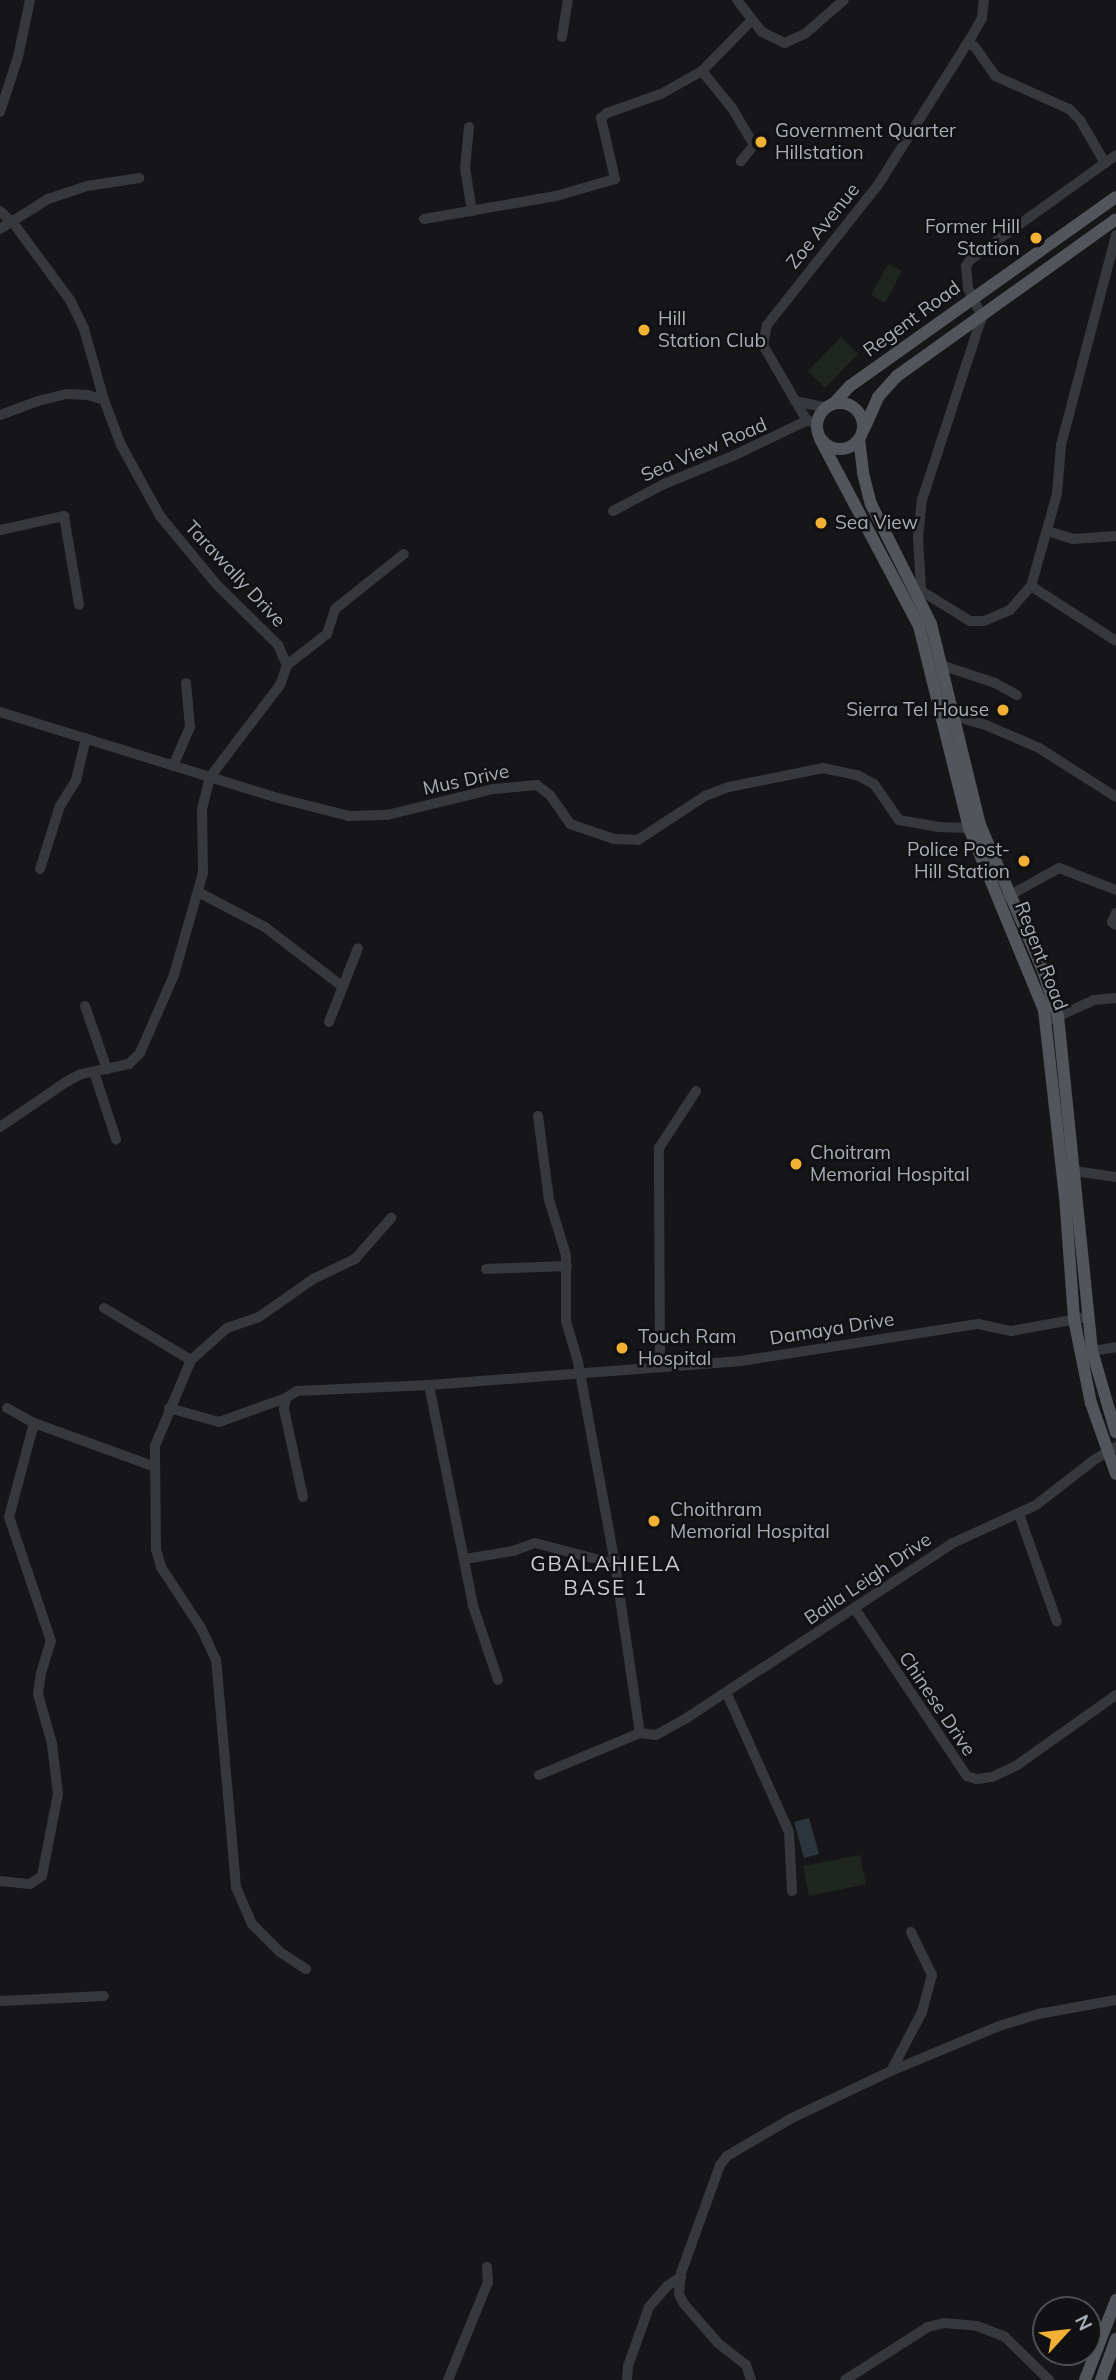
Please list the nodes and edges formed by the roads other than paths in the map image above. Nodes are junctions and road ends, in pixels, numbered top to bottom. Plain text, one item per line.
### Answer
1 (30, 0) edge
2 (568, 0) edge
3 (737, 0) edge
4 (844, 0) edge
5 (984, 0) edge
6 (751, 21) junction
7 (562, 37) dead end
8 (968, 43) junction
9 (702, 71) junction
10 (0, 112) edge
11 (469, 127) dead end
12 (1116, 155) edge
13 (741, 161) dead end
14 (1105, 163) junction
15 (139, 178) dead end
16 (1116, 197) edge
17 (0, 211) edge
18 (472, 211) junction
19 (424, 219) dead end
20 (1116, 219) edge
21 (13, 224) junction
22 (0, 229) edge
23 (1116, 235) edge
24 (972, 301) junction
25 (982, 316) junction
26 (104, 400) junction
27 (795, 401) junction
28 (830, 405) junction
29 (0, 415) edge
30 (812, 423) junction
31 (861, 434) junction
32 (820, 439) junction
33 (613, 511) dead end
34 (0, 530) edge
35 (1047, 531) junction
36 (1116, 536) edge
37 (404, 554) dead end
38 (899, 584) junction
39 (1031, 586) junction
40 (918, 589) junction
41 (79, 605) dead end
42 (1116, 641) edge
43 (287, 665) junction
44 (944, 666) junction
45 (186, 683) dead end
46 (1017, 695) dead end
47 (0, 712) edge
48 (954, 716) junction
49 (86, 738) junction
50 (173, 766) junction
51 (210, 777) junction
52 (1116, 797) edge
53 (969, 828) junction
54 (40, 869) dead end
55 (1116, 890) edge
56 (198, 892) junction
57 (1005, 898) junction
58 (1116, 913) edge
59 (1116, 925) edge
60 (358, 948) dead end
61 (343, 987) junction
62 (1116, 999) edge
63 (85, 1006) dead end
64 (1052, 1019) junction
65 (329, 1022) dead end
66 (107, 1069) junction
67 (94, 1072) junction
68 (696, 1091) dead end
69 (538, 1115) dead end
70 (0, 1127) edge
71 (116, 1139) dead end
72 (1068, 1170) junction
73 (1116, 1177) edge
74 (391, 1218) dead end
75 (567, 1266) junction
76 (486, 1269) dead end
77 (104, 1308) dead end
78 (1081, 1318) junction
79 (1116, 1347) edge
80 (1086, 1352) junction
81 (191, 1360) junction
82 (660, 1366) junction
83 (579, 1371) junction
84 (429, 1385) junction
85 (286, 1398) junction
86 (7, 1408) dead end
87 (169, 1408) junction
88 (34, 1423) junction
89 (1116, 1433) edge
90 (1112, 1449) edge
91 (153, 1466) junction
92 (1116, 1474) edge
93 (303, 1497) dead end
94 (1018, 1514) junction
95 (465, 1559) junction
96 (615, 1564) junction
97 (855, 1609) junction
98 (1056, 1622) dead end
99 (498, 1680) dead end
100 (727, 1694) junction
101 (1116, 1695) edge
102 (640, 1734) junction
103 (539, 1775) dead end
104 (0, 1881) edge
105 (792, 1891) dead end
106 (911, 1932) dead end
107 (306, 1969) dead end
108 (104, 1996) dead end
109 (1116, 2000) edge
110 (0, 2001) edge
111 (891, 2071) junction
112 (487, 2267) dead end
113 (681, 2277) junction
114 (1116, 2300) edge
115 (1116, 2339) edge
116 (448, 2380) edge
117 (627, 2380) edge
118 (751, 2380) edge
119 (845, 2380) edge
120 (1049, 2380) edge
121 (1085, 2380) edge
122 (1101, 2380) edge

1 - 10 street
2 - 7 street
3 - 6 street
4 - 6 street
5 - 8 street, Zoe Avenue
6 - 9 street
8 - 14 street
8 - 27 street, Zoe Avenue
9 - 13 street
9 - 18 street
11 - 18 street
12 - 14 street
14 - 24 street
15 - 21 street
16 - 24 main road, Regent Road
17 - 21 street, Tarawally Drive
18 - 19 street
20 - 25 main road, Regent Road
21 - 22 street
21 - 26 street, Tarawally Drive
23 - 35 street
24 - 25 street
24 - 28 main road, Regent Road
25 - 31 main road, Regent Road
25 - 40 street
26 - 29 street
26 - 43 street, Tarawally Drive
27 - 28 street
27 - 30 street, Zoe Avenue
28 - 30 main road
28 - 31 main road
30 - 32 main road
30 - 33 street, Sea View Road
31 - 32 main road
31 - 40 main road, Regent Road
32 - 38 main road, Regent Road
34 - 41 street
35 - 36 street
35 - 39 street
37 - 43 street
38 - 40 street
38 - 53 main road, Regent Road
39 - 40 street
39 - 42 street
40 - 44 main road, Regent Road
43 - 51 street
44 - 46 street
44 - 48 main road, Regent Road
45 - 50 street
47 - 49 street
48 - 52 street
48 - 57 main road, Regent Road
49 - 50 street
49 - 54 street
50 - 51 street
51 - 53 street, Mus Drive
51 - 56 street
53 - 57 main road, Regent Road
55 - 57 street
56 - 61 street
56 - 66 street
57 - 64 main road, Regent Road
58 - 59 street
60 - 61 street
61 - 65 street
62 - 64 street
63 - 66 street
64 - 72 main road, Regent Road
66 - 67 street
67 - 70 street
67 - 71 street
68 - 82 street
69 - 75 street
72 - 73 street
72 - 78 main road, Regent Road
74 - 81 street
75 - 76 street
75 - 83 street
77 - 81 street
78 - 80 main road, Regent Road
78 - 82 street, Damaya Drive
79 - 80 street
80 - 89 main road, Regent Road
80 - 90 main road, Regent Road
81 - 87 street
82 - 83 street, Damaya Drive
83 - 84 street, Damaya Drive
83 - 96 street
84 - 85 street, Damaya Drive
84 - 95 street
85 - 87 street, Damaya Drive
85 - 93 street
86 - 88 street
87 - 91 street
88 - 91 street
88 - 104 street
90 - 92 main road, Regent Road
90 - 94 street, Baila Leigh Drive
91 - 107 street
94 - 97 street, Baila Leigh Drive
94 - 98 street
95 - 96 street
95 - 99 street
96 - 102 street
97 - 100 street, Baila Leigh Drive
97 - 101 street, Chinese Drive
100 - 102 street, Baila Leigh Drive
100 - 105 street
102 - 103 street, Baila Leigh Drive
106 - 111 street
108 - 110 street
109 - 111 street
111 - 113 street
112 - 116 street
113 - 117 street
113 - 118 street
114 - 121 main road
115 - 122 main road
119 - 120 street

